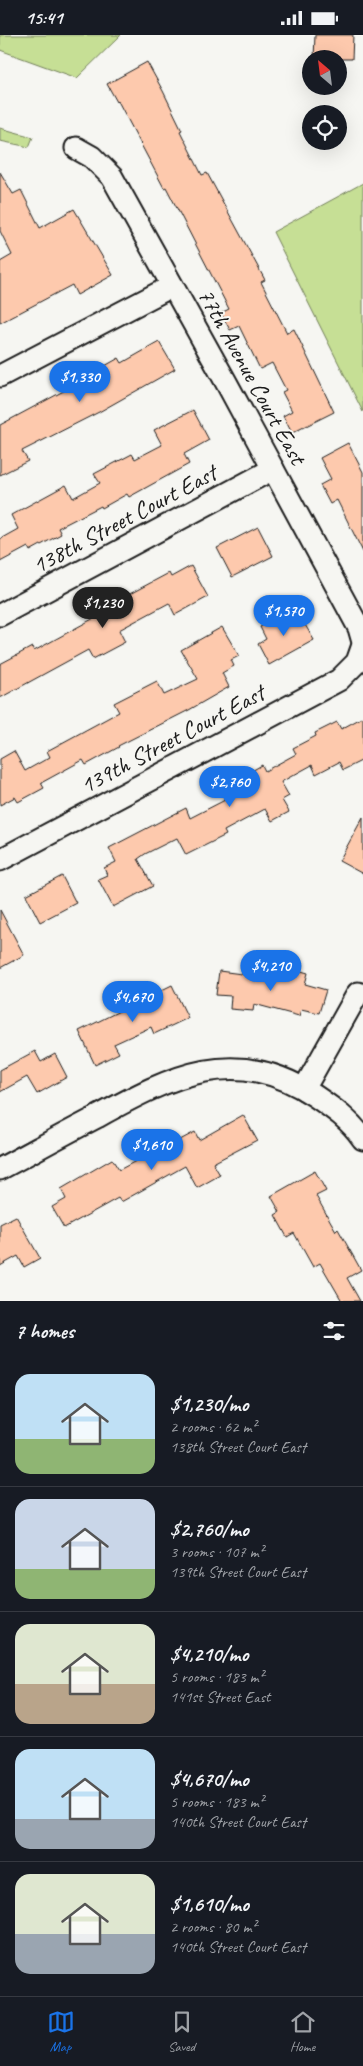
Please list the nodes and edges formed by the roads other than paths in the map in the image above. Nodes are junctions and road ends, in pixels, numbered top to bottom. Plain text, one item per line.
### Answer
1 (76, 148) dead end
2 (172, 285) junction
3 (0, 376) edge
4 (273, 469) junction
5 (0, 615) edge
6 (362, 647) edge
7 (0, 861) edge
8 (358, 993) dead end
9 (304, 1089) junction
10 (363, 1139) edge
11 (0, 1169) edge

1 - 2 street, 77th Avenue Court East
2 - 3 street
2 - 4 street, 77th Avenue Court East
4 - 5 street, 138th Street Court East
4 - 6 street, 77th Avenue Court East
6 - 7 street, 139th Street Court East
8 - 9 street
9 - 10 street
9 - 11 street

